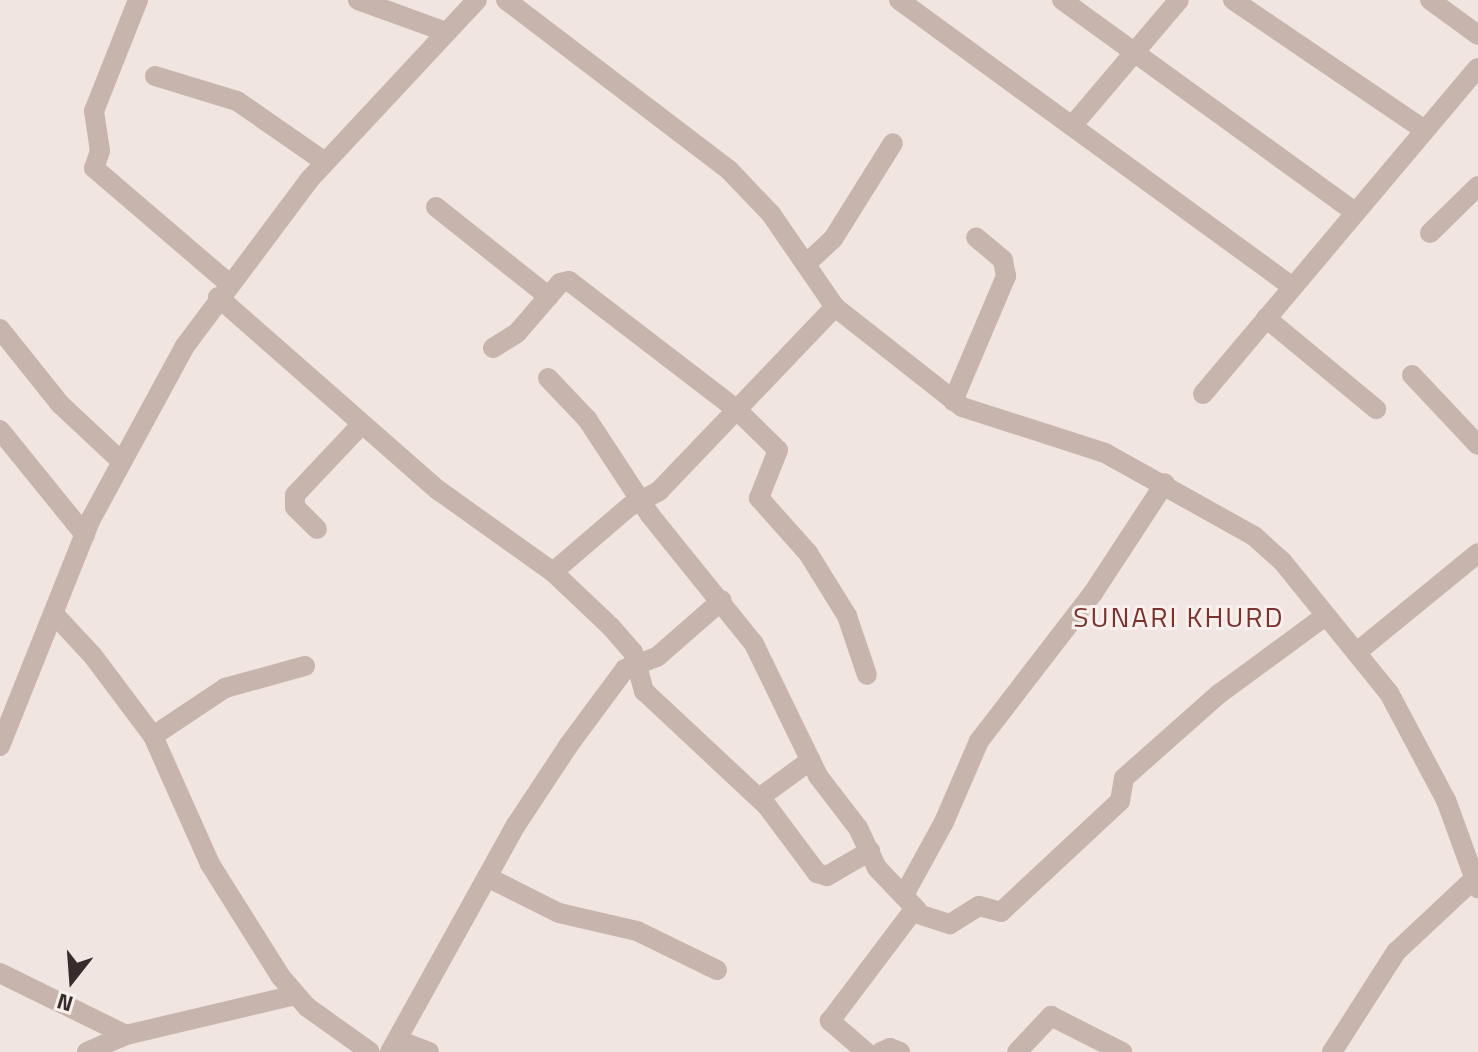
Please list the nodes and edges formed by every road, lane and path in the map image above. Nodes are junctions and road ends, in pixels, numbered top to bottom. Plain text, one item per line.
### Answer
1 (138, 0) edge
2 (358, 0) edge
3 (477, 0) edge
4 (506, 0) edge
5 (899, 0) edge
6 (1062, 0) edge
7 (1179, 0) edge
8 (1233, 0) edge
9 (1430, 0) edge
10 (446, 32) junction
11 (1478, 35) edge
12 (1132, 53) junction
13 (1478, 68) edge
14 (155, 76) dead end
15 (1072, 126) junction
16 (1424, 130) junction
17 (893, 143) dead end
18 (325, 162) junction
19 (1478, 186) edge
20 (436, 207) dead end
21 (1354, 211) junction
22 (1430, 233) dead end
23 (976, 237) dead end
24 (806, 264) junction
25 (1291, 286) junction
26 (223, 290) junction
27 (549, 297) junction
28 (835, 307) junction
29 (1266, 318) junction
30 (0, 329) edge
31 (493, 348) dead end
32 (1412, 375) dead end
33 (548, 378) dead end
34 (1203, 394) dead end
35 (953, 401) junction
36 (1376, 409) dead end
37 (737, 410) junction
38 (361, 425) junction
39 (0, 430) edge
40 (1478, 445) edge
41 (121, 461) junction
42 (1165, 483) junction
43 (640, 500) junction
44 (317, 529) dead end
45 (85, 535) junction
46 (1478, 553) edge
47 (553, 572) junction
48 (722, 600) junction
49 (54, 614) junction
50 (1325, 616) junction
51 (1357, 652) junction
52 (635, 663) junction
53 (305, 666) dead end
54 (867, 675) dead end
55 (153, 736) junction
56 (0, 746) edge
57 (811, 760) junction
58 (759, 798) junction
59 (870, 851) junction
60 (487, 877) junction
61 (1476, 883) edge
62 (911, 902) junction
63 (717, 970) dead end
64 (0, 973) edge
65 (295, 995) junction
66 (126, 1035) junction
67 (394, 1046) edge
68 (87, 1052) edge
69 (370, 1052) edge
70 (429, 1052) edge
71 (866, 1052) edge
72 (881, 1052) edge
73 (900, 1052) edge
74 (1017, 1052) edge
75 (1122, 1052) edge
76 (1332, 1052) edge

1 - 26 street
2 - 10 street
3 - 10 street
4 - 24 street
5 - 15 street
6 - 12 street
7 - 12 street
8 - 16 street
9 - 11 street
10 - 18 street
12 - 15 street
12 - 21 street
13 - 16 street
14 - 18 street
15 - 25 street
16 - 21 street
17 - 24 street
18 - 26 street
19 - 22 street
20 - 27 street
21 - 25 street
23 - 35 street
24 - 28 street
25 - 29 street
26 - 38 street
26 - 41 street
27 - 31 street
27 - 37 street
28 - 35 street
28 - 37 street
29 - 34 street
29 - 36 street
30 - 41 street
32 - 40 street
33 - 43 street
35 - 42 street
37 - 43 street
37 - 54 street
38 - 44 street
38 - 47 street
39 - 45 street
41 - 45 street
42 - 50 street
42 - 62 street
43 - 47 street
43 - 48 street
45 - 49 street
46 - 51 street
47 - 52 street
48 - 52 street
48 - 57 street
49 - 55 street
49 - 56 street
50 - 51 street
50 - 62 street
51 - 61 street
52 - 58 street
52 - 60 street
53 - 55 street
55 - 65 street
57 - 58 street
57 - 59 street
58 - 59 street
59 - 62 street
60 - 63 street
60 - 67 street
61 - 76 street
62 - 71 street
64 - 66 street
65 - 66 street
65 - 69 street
66 - 68 street
67 - 70 street
72 - 73 street
74 - 75 street

